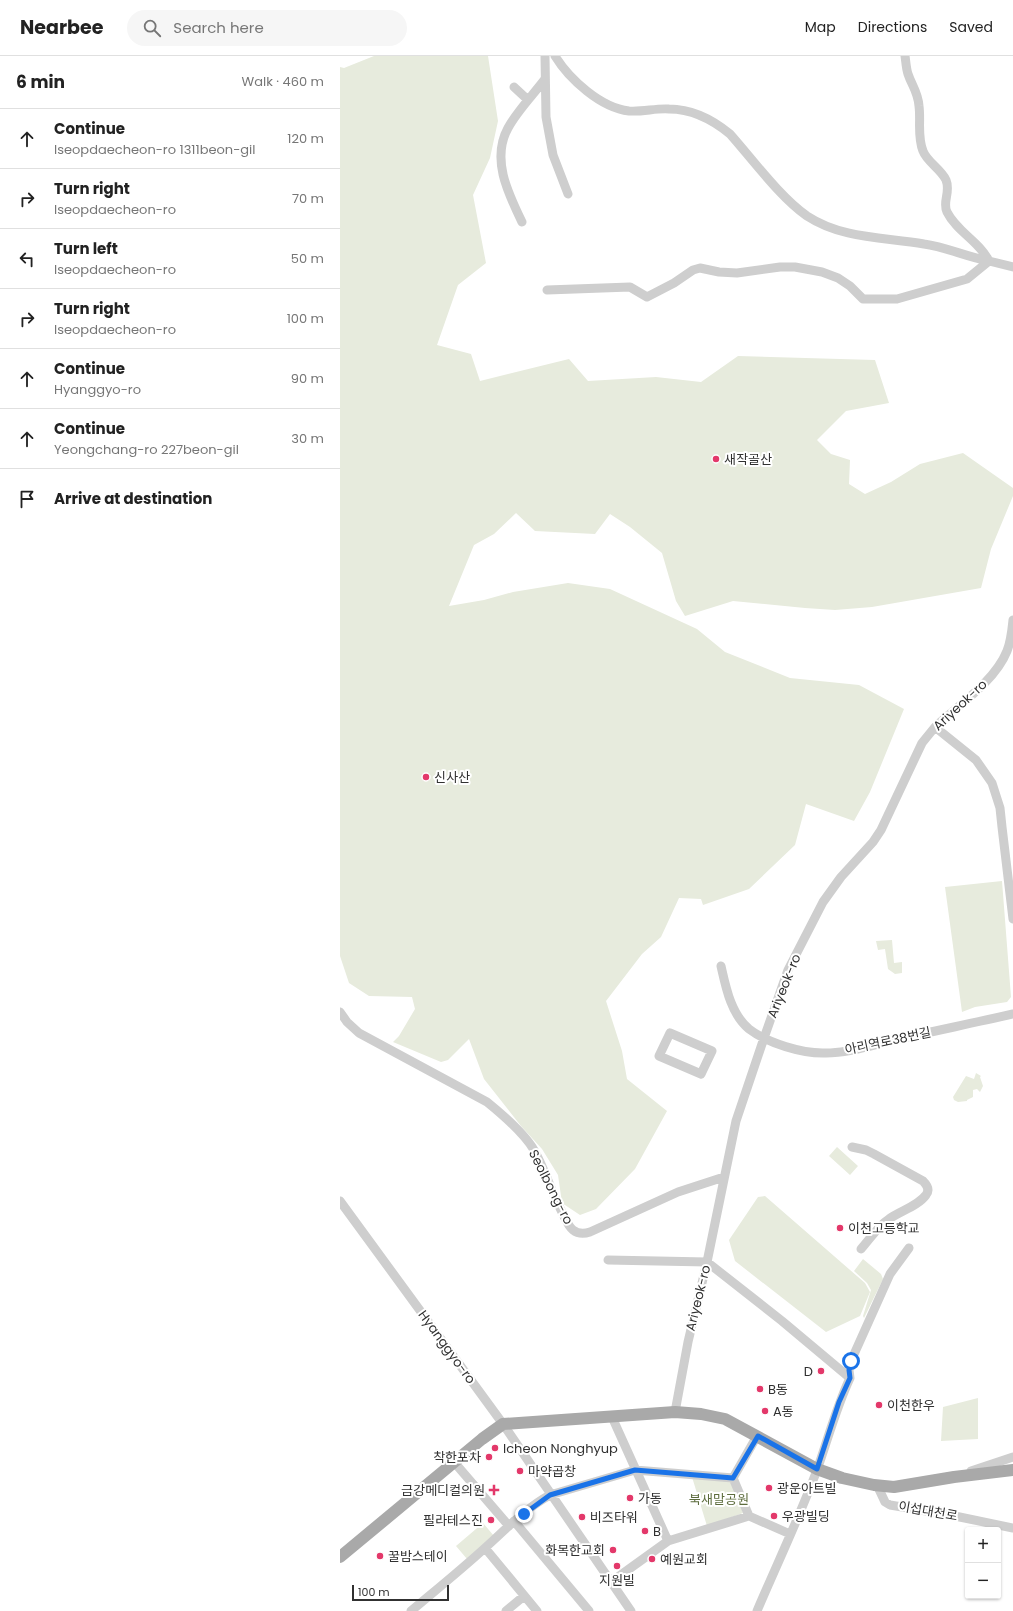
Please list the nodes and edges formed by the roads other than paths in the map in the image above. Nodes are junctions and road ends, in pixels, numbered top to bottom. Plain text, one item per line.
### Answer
1 (545, 56) edge
2 (555, 56) edge
3 (905, 56) edge
4 (560, 64) junction
5 (545, 76) junction
6 (514, 87) dead end
7 (528, 100) junction
8 (568, 194) dead end
9 (522, 222) dead end
10 (989, 261) junction
11 (1013, 267) edge
12 (547, 290) dead end
13 (1013, 620) edge
14 (935, 727) junction
15 (1013, 919) edge
16 (721, 966) dead end
17 (340, 1012) edge
18 (1013, 1014) edge
19 (670, 1032) joint
20 (764, 1038) junction
21 (852, 1147) dead end
22 (724, 1177) junction
23 (340, 1201) edge
24 (909, 1248) dead end
25 (861, 1249) dead end
26 (608, 1260) dead end
27 (707, 1262) junction
28 (850, 1378) junction
29 (675, 1412) junction
30 (612, 1417) junction
31 (503, 1424) junction
32 (758, 1436) junction
33 (1013, 1457) edge
34 (454, 1462) junction
35 (817, 1469) junction
36 (635, 1470) junction
37 (1013, 1470) edge
38 (954, 1477) junction
39 (733, 1478) junction
40 (877, 1485) junction
41 (550, 1495) junction
42 (749, 1516) junction
43 (511, 1524) junction
44 (1013, 1528) edge
45 (790, 1534) junction
46 (668, 1541) junction
47 (485, 1548) junction
48 (340, 1557) edge
49 (611, 1582) junction
50 (524, 1596) junction
51 (411, 1611) edge
52 (506, 1611) edge
53 (537, 1611) edge
54 (590, 1611) edge
55 (631, 1611) edge
56 (757, 1611) edge

1 - 5 street
2 - 4 street
3 - 10 street
4 - 5 street
4 - 10 street
5 - 7 street
5 - 8 street
6 - 7 street
7 - 9 street
10 - 11 street
10 - 12 street
13 - 14 street, Ariyeok-ro
14 - 15 street
14 - 20 street, Ariyeok-ro
16 - 20 street, 아리역로38번길
17 - 22 street, Seolbong-ro
18 - 20 street, 아리역로38번길
19 - 19 street
20 - 22 street, Ariyeok-ro
21 - 25 street
22 - 27 street, Ariyeok-ro
23 - 31 street, Hyanggyo-ro
24 - 28 street
26 - 27 street
27 - 28 street
27 - 29 street, Ariyeok-ro
28 - 35 street
29 - 30 main road
29 - 32 main road
30 - 31 main road
30 - 36 street
31 - 34 main road
31 - 41 street, Hyanggyo-ro
32 - 35 main road
32 - 39 street
33 - 38 street
34 - 43 street
34 - 48 main road
35 - 40 main road
35 - 45 street
36 - 39 street
36 - 41 street
36 - 46 street
37 - 38 main road
38 - 40 main road
39 - 42 street
40 - 44 street, 이섭대천로
41 - 43 street
41 - 49 street, Hyanggyo-ro
42 - 45 street
42 - 46 street
43 - 47 street
43 - 54 street
45 - 56 street
46 - 49 street
47 - 50 street
47 - 51 street
49 - 55 street, Hyanggyo-ro
50 - 52 street
50 - 53 street

